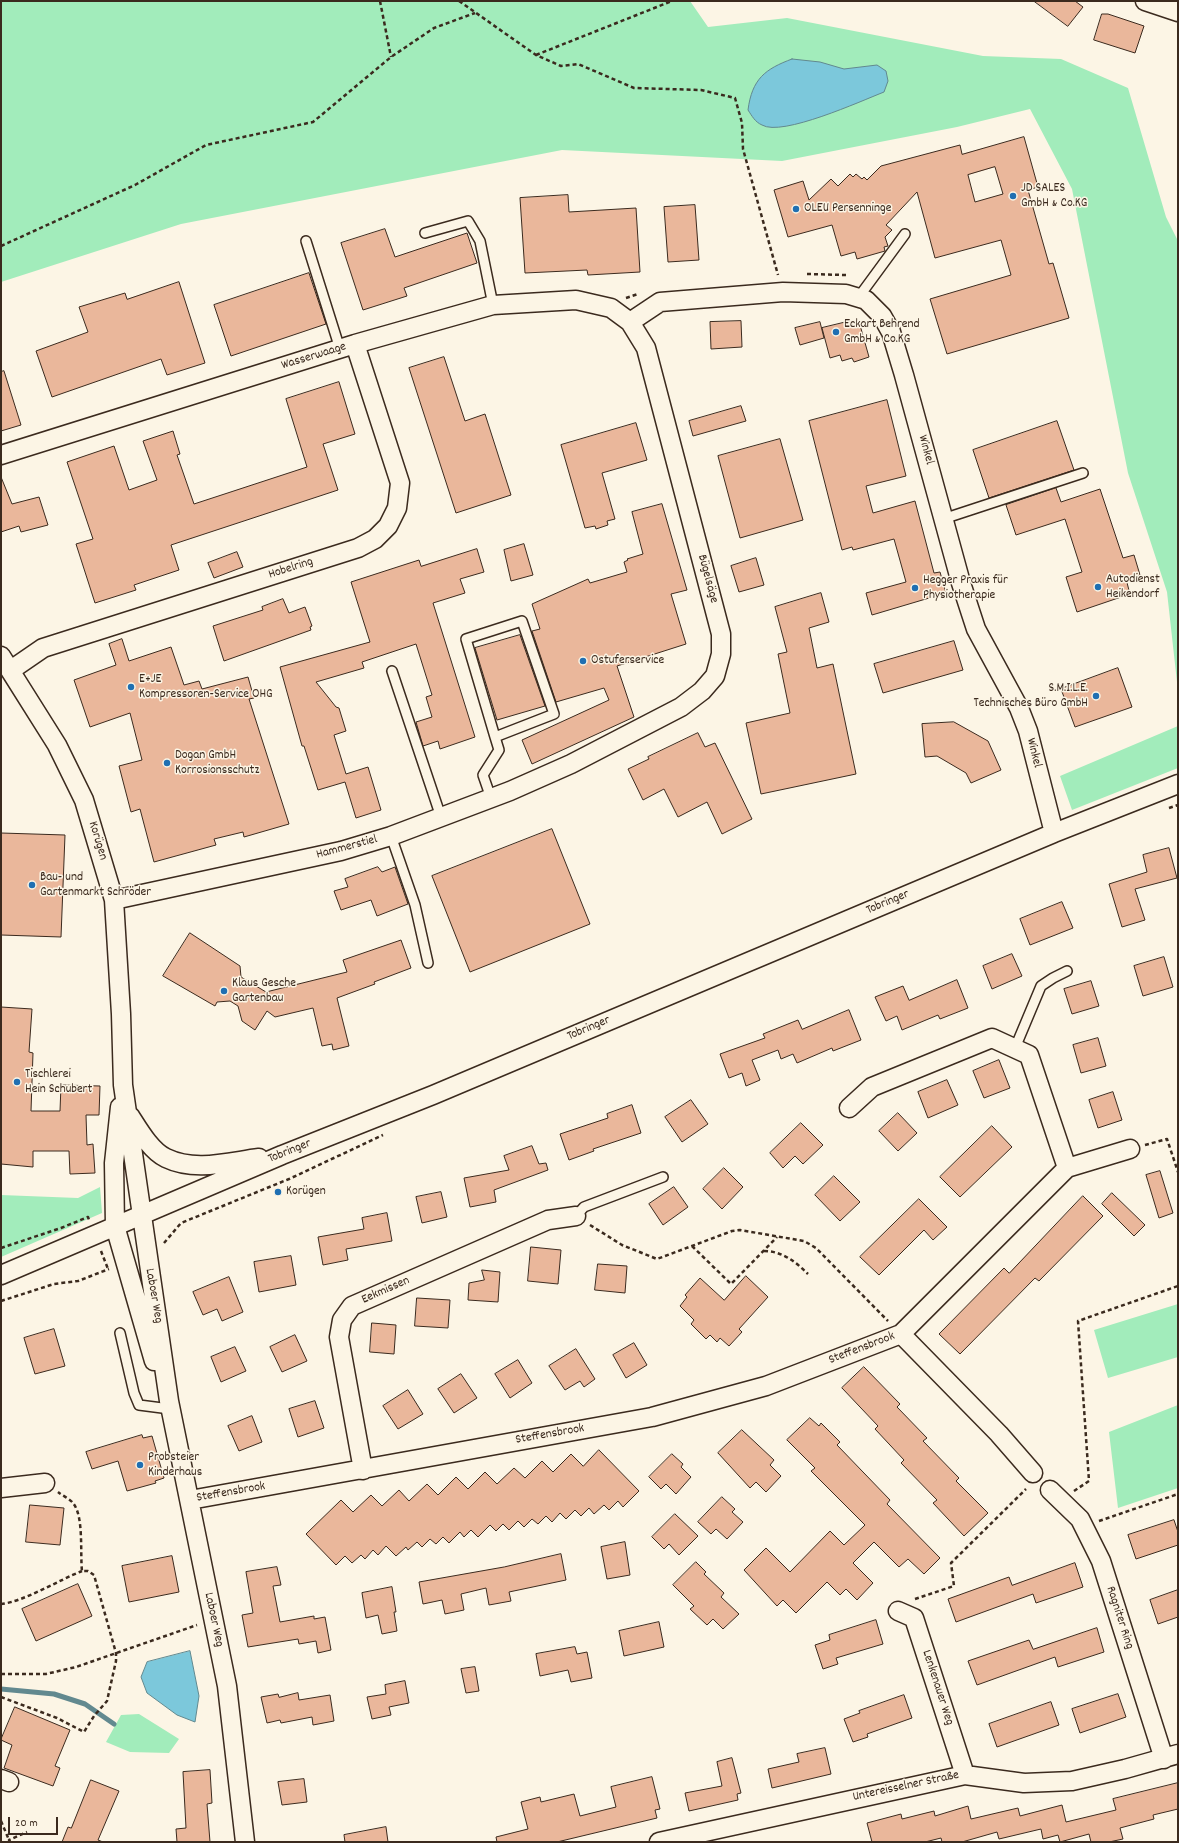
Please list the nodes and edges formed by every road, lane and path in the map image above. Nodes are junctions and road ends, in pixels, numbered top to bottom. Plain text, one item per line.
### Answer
1 (380, 1) edge
2 (459, 1) edge
3 (672, 1) edge
4 (1145, 1) edge
5 (1178, 12) edge
6 (475, 13) junction
7 (536, 55) junction
8 (391, 56) junction
9 (425, 233) dead end
10 (905, 234) dead end
11 (306, 241) dead end
12 (1, 246) edge
13 (805, 274) dead end
14 (772, 280) dead end
15 (870, 282) junction
16 (639, 294) dead end
17 (622, 298) dead end
18 (858, 298) junction
19 (493, 305) junction
20 (630, 322) junction
21 (348, 346) junction
22 (1, 455) edge
23 (1083, 473) dead end
24 (943, 519) junction
25 (6, 663) edge
26 (392, 671) dead end
27 (495, 737) junction
28 (571, 764) joint
29 (1178, 784) edge
30 (491, 798) junction
31 (1178, 805) edge
32 (1163, 810) dead end
33 (441, 817) junction
34 (1054, 833) junction
35 (391, 836) junction
36 (114, 900) junction
37 (428, 963) dead end
38 (1067, 971) dead end
39 (1016, 1048) junction
40 (123, 1085) junction
41 (849, 1108) dead end
42 (128, 1112) junction
43 (387, 1134) dead end
44 (1130, 1149) joint
45 (282, 1155) junction
46 (1067, 1168) junction
47 (1178, 1172) edge
48 (663, 1177) dead end
49 (173, 1201) junction
50 (141, 1215) junction
51 (576, 1216) junction
52 (181, 1223) junction
53 (115, 1226) junction
54 (778, 1236) junction
55 (692, 1246) junction
56 (764, 1251) junction
57 (146, 1254) junction
58 (125, 1262) junction
59 (808, 1274) dead end
60 (1, 1275) edge
61 (1178, 1286) edge
62 (1, 1301) edge
63 (120, 1333) dead end
64 (901, 1334) junction
65 (169, 1405) junction
66 (363, 1470) junction
67 (1030, 1480) joint
68 (45, 1483) joint
69 (1, 1488) edge
70 (1178, 1494) edge
71 (1056, 1495) joint
72 (190, 1500) junction
73 (1084, 1527) junction
74 (82, 1571) junction
75 (912, 1600) dead end
76 (1, 1604) edge
77 (898, 1611) dead end
78 (213, 1620) junction
79 (116, 1653) junction
80 (1, 1674) edge
81 (1, 1697) edge
82 (1171, 1756) edge
83 (965, 1775) junction
84 (1, 1821) edge
85 (27, 1832) dead end
86 (711, 1836) edge
87 (9, 1841) edge
88 (245, 1842) edge
89 (658, 1842) edge

1 - 8 path
2 - 6 path
3 - 7 path
4 - 5 street
6 - 7 path
6 - 8 path
7 - 14 path
8 - 12 path
9 - 19 lane
10 - 15 lane
11 - 21 lane
13 - 15 path
15 - 18 lane
16 - 17 path
18 - 20 street, Winkel
18 - 24 street, Winkel
19 - 20 street, Wasserwaage
19 - 21 street, Wasserwaage
20 - 28 street, Bügelsäge
21 - 22 street, Wasserwaage
21 - 25 street, Hobelring
23 - 24 lane
24 - 34 street, Winkel
25 - 36 street, Korügen
26 - 33 lane
27 - 27 lane
27 - 30 lane
28 - 30 street, Hammerstiel
29 - 34 street, Tobringer
30 - 33 street, Hammerstiel
31 - 32 path
33 - 35 street, Hammerstiel
34 - 45 street, Tobringer
35 - 36 street, Hammerstiel
35 - 37 lane
36 - 40 street, Korügen
38 - 39 lane
39 - 41 street
39 - 46 street
40 - 42 street, Korügen
40 - 53 street, Laboer Weg
42 - 45 street
42 - 50 street, Korügen
43 - 52 path
44 - 46 street, Steffensbrook
44 - 47 path
45 - 49 street, Tobringer
46 - 64 street, Steffensbrook
48 - 51 lane
49 - 50 street, Tobringer
49 - 52 path
50 - 53 street, Tobringer
50 - 57 street, Laboer Weg
51 - 55 path
51 - 66 street, Eekmissen
52 - 57 path
53 - 58 street, Laboer Weg
53 - 60 street, Tobringer
54 - 55 path
54 - 56 path
54 - 64 path
55 - 56 path
56 - 59 path
57 - 65 street, Laboer Weg
58 - 62 path
58 - 65 street, Laboer Weg
61 - 71 path
63 - 65 lane
64 - 66 street, Steffensbrook
64 - 67 street, Steffensbrook
65 - 72 street, Laboer Weg
66 - 72 street, Steffensbrook
67 - 75 path
68 - 69 street
68 - 74 path
70 - 73 path
71 - 73 street, Ragniter Ring
72 - 78 street, Laboer Weg
73 - 82 street, Ragniter Ring
74 - 76 path
74 - 79 path
77 - 83 street, Lenkenauer Weg
78 - 79 path
78 - 88 street, Laboer Weg
79 - 80 path
79 - 81 path
82 - 83 street, Untereisselner Straße
83 - 86 street, Untereisselner Straße
84 - 87 path
85 - 87 path
86 - 89 street, Untereisselner Straße

